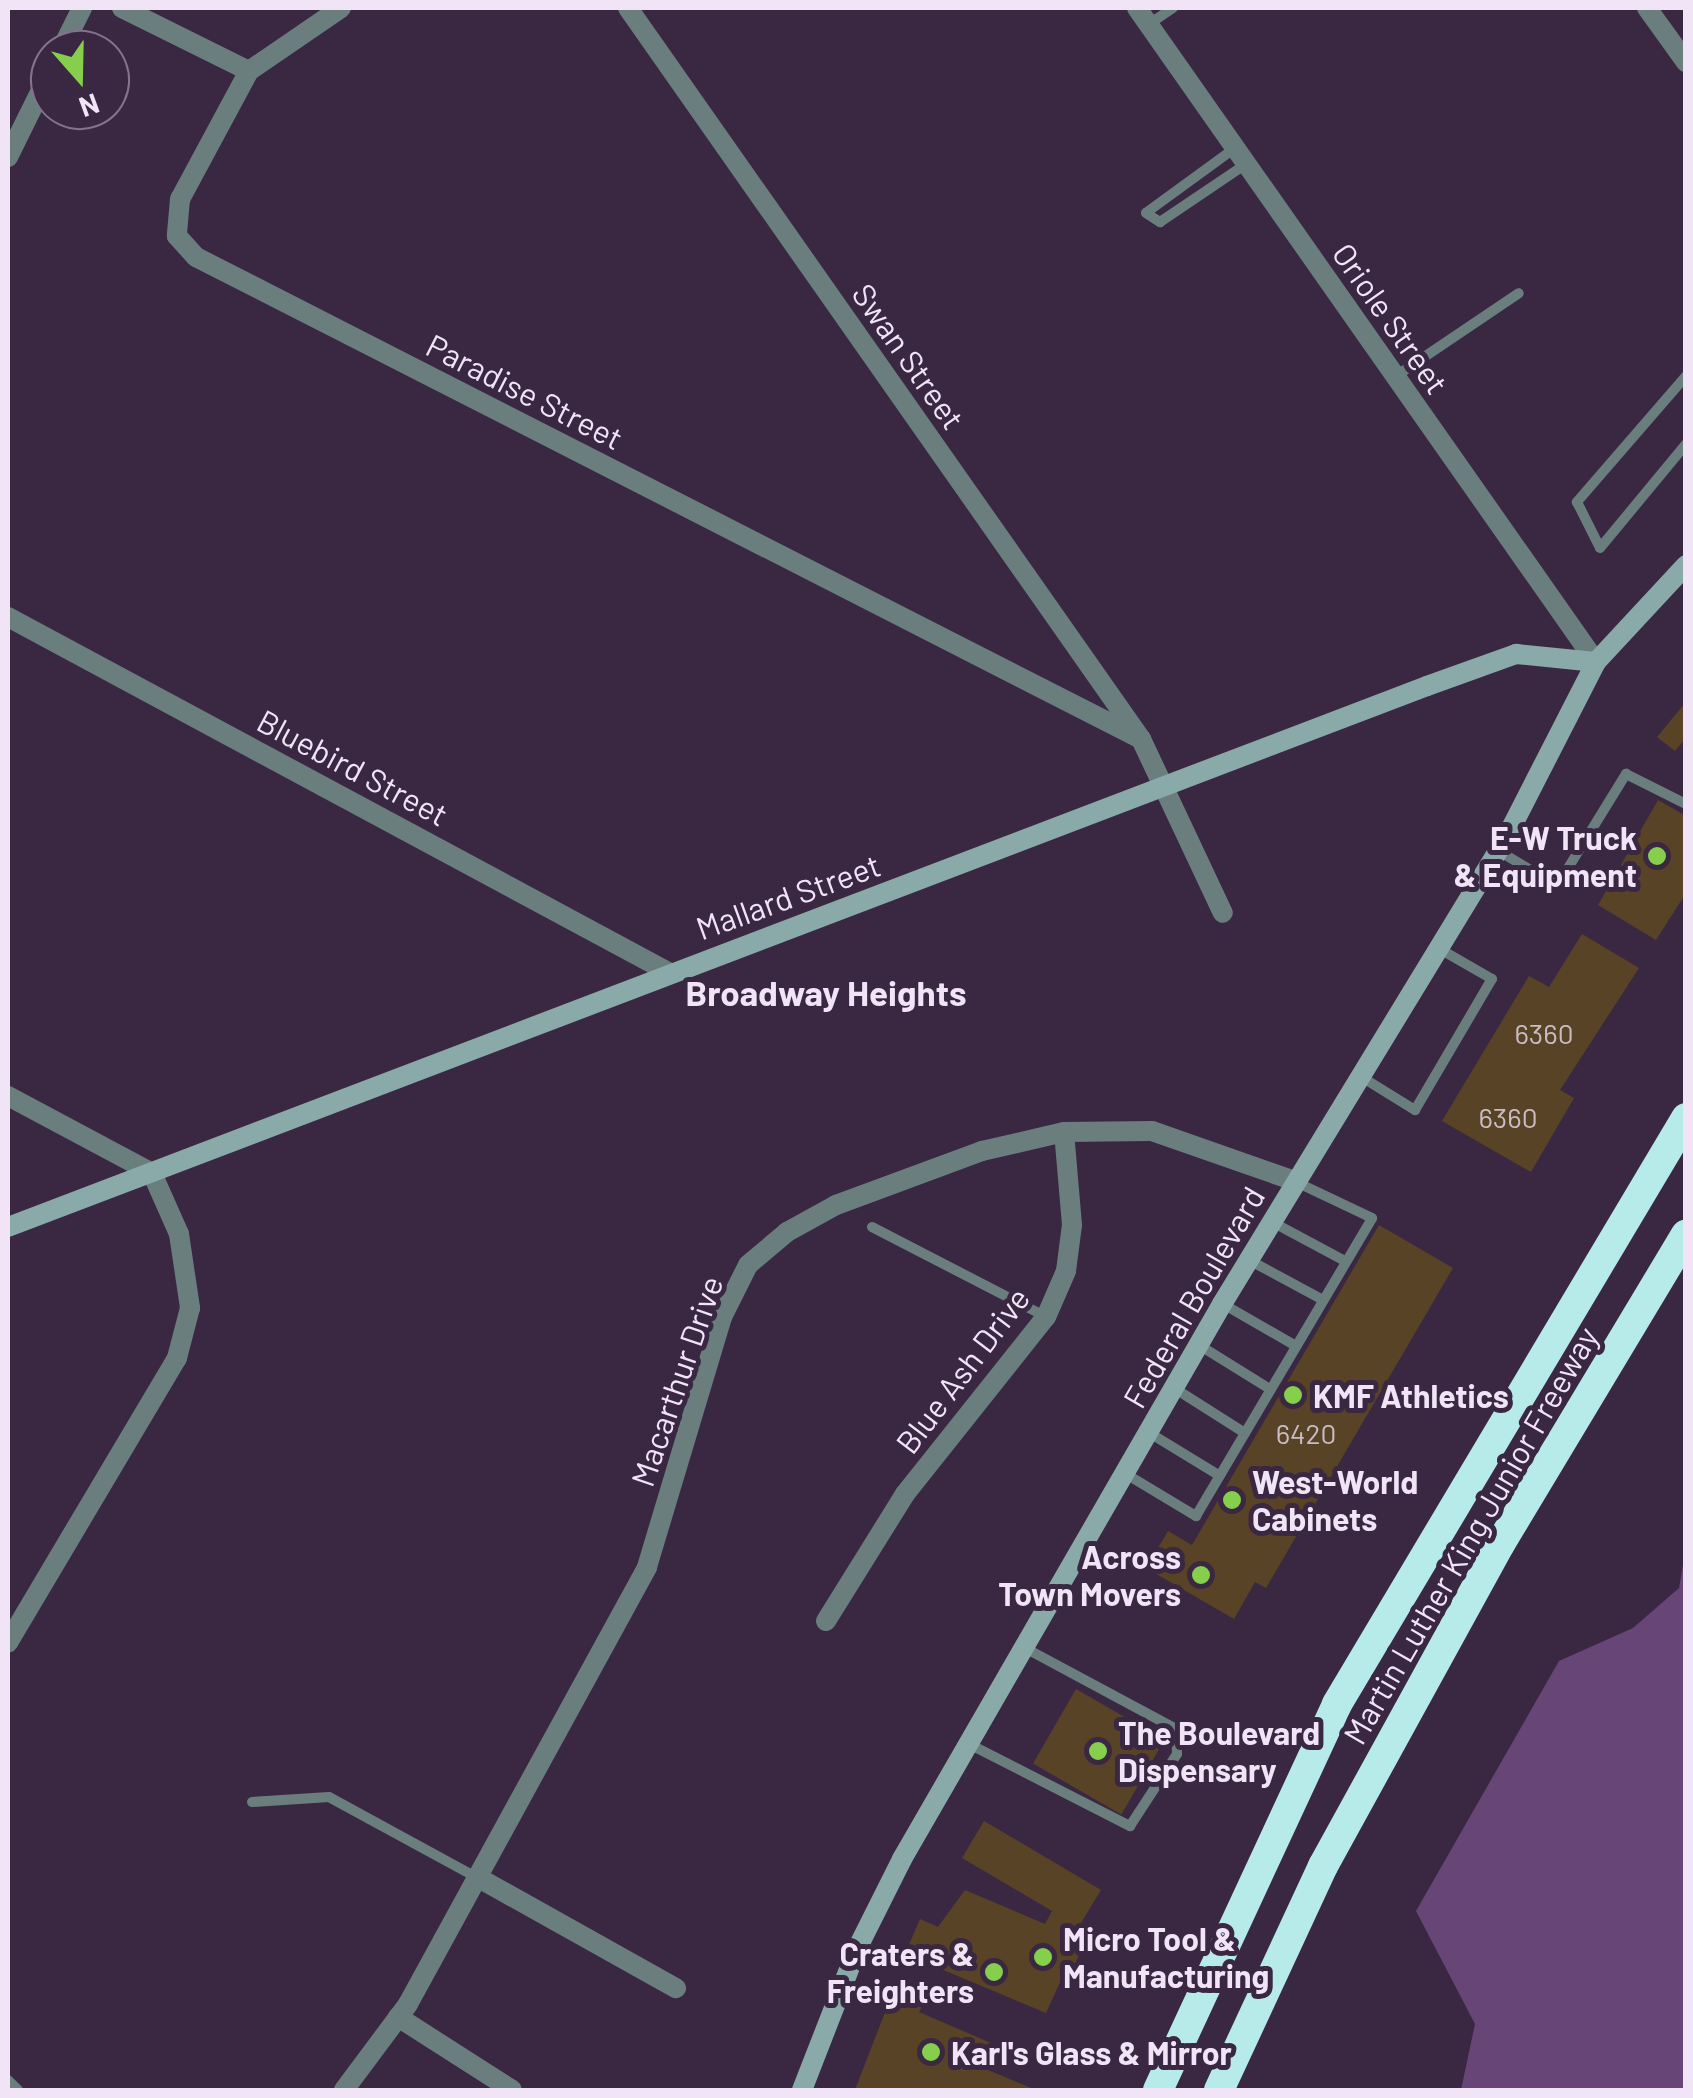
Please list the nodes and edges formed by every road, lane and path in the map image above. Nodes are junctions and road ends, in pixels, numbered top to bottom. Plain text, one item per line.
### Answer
1 (122, 8) edge
2 (341, 8) edge
3 (628, 8) edge
4 (1173, 8) edge
5 (1647, 8) edge
6 (1143, 16) edge
7 (1686, 62) edge
8 (249, 71) junction
9 (30, 112) edge
10 (1241, 156) junction
11 (8, 157) edge
12 (1519, 293) dead end
13 (1395, 376) junction
14 (1686, 376) edge
15 (1686, 444) edge
16 (1686, 565) edge
17 (8, 617) edge
18 (1596, 662) junction
19 (1141, 739) junction
20 (1169, 788) junction
21 (1686, 804) edge
22 (1498, 850) junction
23 (1223, 913) dead end
24 (1438, 948) junction
25 (668, 972) junction
26 (1359, 1075) junction
27 (8, 1096) edge
28 (1686, 1118) edge
29 (1064, 1132) junction
30 (152, 1174) junction
31 (1295, 1181) junction
32 (1272, 1222) junction
33 (8, 1227) edge
34 (872, 1227) dead end
35 (1686, 1235) edge
36 (1249, 1260) junction
37 (1346, 1261) junction
38 (1322, 1300) junction
39 (1222, 1304) junction
40 (1046, 1317) junction
41 (1199, 1344) junction
42 (1296, 1346) junction
43 (1174, 1388) junction
44 (1270, 1389) junction
45 (1148, 1432) junction
46 (1245, 1432) junction
47 (1126, 1474) junction
48 (1220, 1476) junction
49 (826, 1621) dead end
50 (8, 1643) edge
51 (1024, 1647) junction
52 (968, 1744) junction
53 (252, 1802) dead end
54 (477, 1877) junction
55 (676, 1988) dead end
56 (398, 2017) junction
57 (8, 2080) edge
58 (18, 2090) edge
59 (344, 2090) edge
60 (512, 2090) edge
61 (802, 2090) edge
62 (1158, 2090) edge
63 (1218, 2090) edge

1 - 8 street
2 - 8 street
3 - 19 street, Swan Street
4 - 6 lane
5 - 7 street
6 - 10 street, Oriole Street
8 - 19 street, Paradise Street
9 - 11 street
10 - 10 lane
10 - 13 street, Oriole Street
12 - 13 lane
13 - 18 street, Oriole Street
14 - 15 lane
16 - 18 main road, Federal Boulevard
17 - 25 street, Bluebird Street
18 - 20 main road, Mallard Street
18 - 22 main road, Federal Boulevard
19 - 20 street, Swan Street
20 - 23 street, Swan Street
20 - 25 main road, Mallard Street
21 - 22 lane
22 - 24 main road, Federal Boulevard
24 - 26 main road, Federal Boulevard
24 - 26 lane
25 - 30 main road, Mallard Street
26 - 31 main road, Federal Boulevard
27 - 30 street
28 - 62 highway, Martin Luther King Junior Freeway
29 - 31 street, Macarthur Drive
29 - 40 street, Blue Ash Drive
29 - 54 street, Macarthur Drive
30 - 33 main road, Mallard Street
30 - 50 street
31 - 32 main road, Federal Boulevard
31 - 37 lane
32 - 36 main road, Federal Boulevard
32 - 37 lane
34 - 40 lane
35 - 63 highway, Martin Luther King Junior Freeway
36 - 38 lane
36 - 39 main road, Federal Boulevard
37 - 38 lane
38 - 42 lane
39 - 41 main road, Federal Boulevard
39 - 42 lane
40 - 49 street, Blue Ash Drive
41 - 43 main road, Federal Boulevard
41 - 44 lane
42 - 44 lane
43 - 45 main road, Federal Boulevard
43 - 46 lane
44 - 46 lane
45 - 47 main road, Federal Boulevard
45 - 48 lane
46 - 48 lane
47 - 48 lane
47 - 51 main road, Federal Boulevard
51 - 52 main road, Federal Boulevard
51 - 52 lane
52 - 61 main road, Federal Boulevard
53 - 54 lane
54 - 55 street
54 - 56 street, Macarthur Drive
56 - 59 street, Macarthur Drive
56 - 60 street
57 - 58 lane

